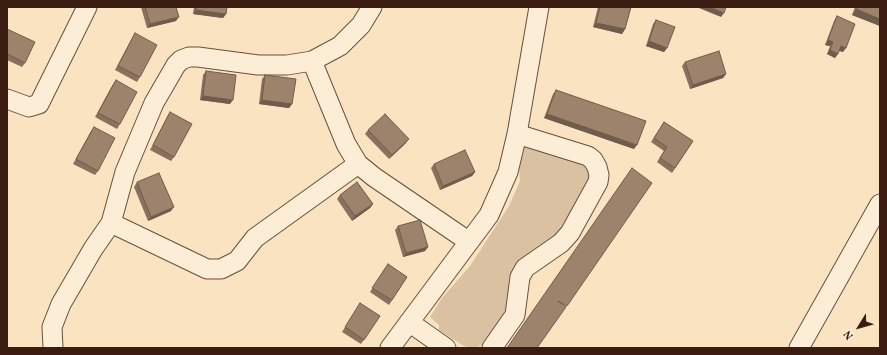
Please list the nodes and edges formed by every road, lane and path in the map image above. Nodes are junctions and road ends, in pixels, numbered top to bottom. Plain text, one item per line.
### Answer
1 (88, 7) edge
2 (372, 7) edge
3 (539, 7) edge
4 (312, 61) junction
5 (7, 99) edge
6 (517, 134) junction
7 (358, 164) junction
8 (880, 204) edge
9 (111, 223) junction
10 (468, 241) junction
11 (409, 322) junction
12 (53, 348) edge
13 (390, 348) edge
14 (446, 348) edge
15 (492, 348) edge
16 (799, 348) edge

1 - 5 street
2 - 4 street
3 - 6 street
4 - 7 street
4 - 9 street
6 - 10 street
6 - 15 street
7 - 9 street
7 - 10 street
8 - 16 street
9 - 12 street
10 - 11 street
11 - 13 street
11 - 14 street

